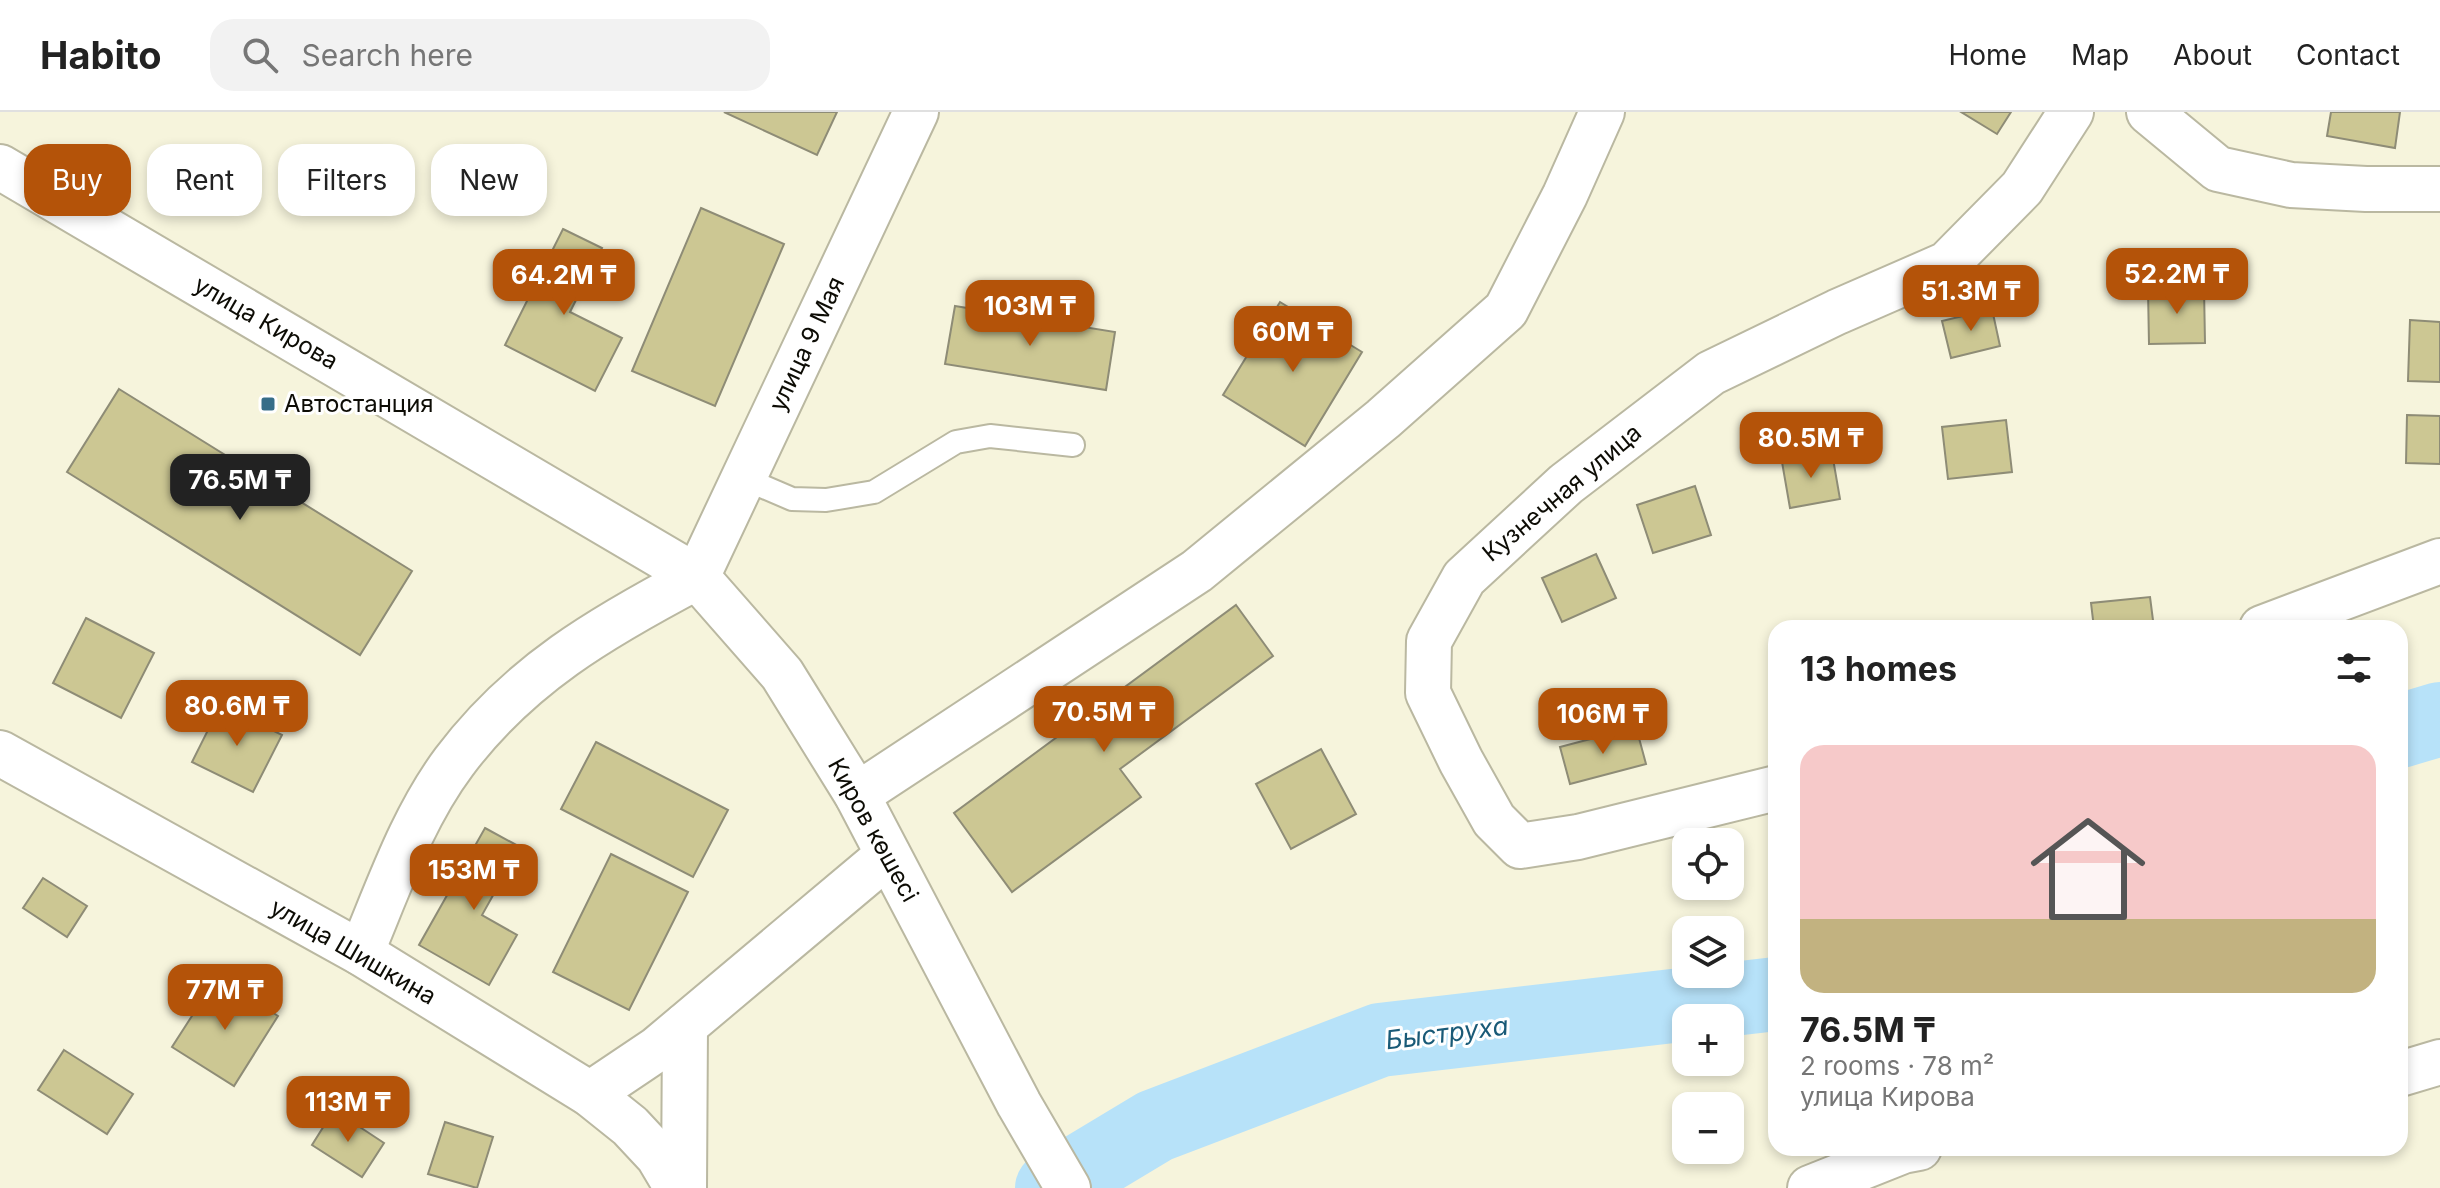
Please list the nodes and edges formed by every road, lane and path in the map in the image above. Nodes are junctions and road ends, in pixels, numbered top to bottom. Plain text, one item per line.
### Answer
1 (916, 112) edge
2 (1602, 112) edge
3 (2071, 112) edge
4 (2149, 112) edge
5 (0, 167) edge
6 (2440, 189) edge
7 (1073, 445) dead end
8 (743, 478) junction
9 (2440, 561) edge
10 (697, 577) junction
11 (2283, 620) edge
12 (0, 753) edge
13 (1768, 790) edge
14 (857, 795) junction
15 (888, 855) junction
16 (361, 953) junction
17 (685, 1026) junction
18 (2440, 1062) edge
19 (2408, 1072) edge
20 (590, 1094) junction
21 (1890, 1156) edge
22 (677, 1188) edge
23 (684, 1188) edge
24 (1068, 1188) edge
25 (1810, 1188) edge

1 - 8 street, улица 9 Мая
2 - 14 street
3 - 13 street, Кузнечная улица
4 - 6 street
5 - 10 street, улица Кирова
7 - 8 lane
8 - 10 street, улица 9 Мая
9 - 11 street
10 - 14 street, Киров көшесі
10 - 16 street
12 - 16 street, улица Шишкина
14 - 15 street, Киров көшесі
15 - 17 street
15 - 24 street, Киров көшесі
16 - 20 street, улица Шишкина
17 - 20 street
17 - 23 street
18 - 19 street
20 - 22 street, улица Шишкина
21 - 25 street

